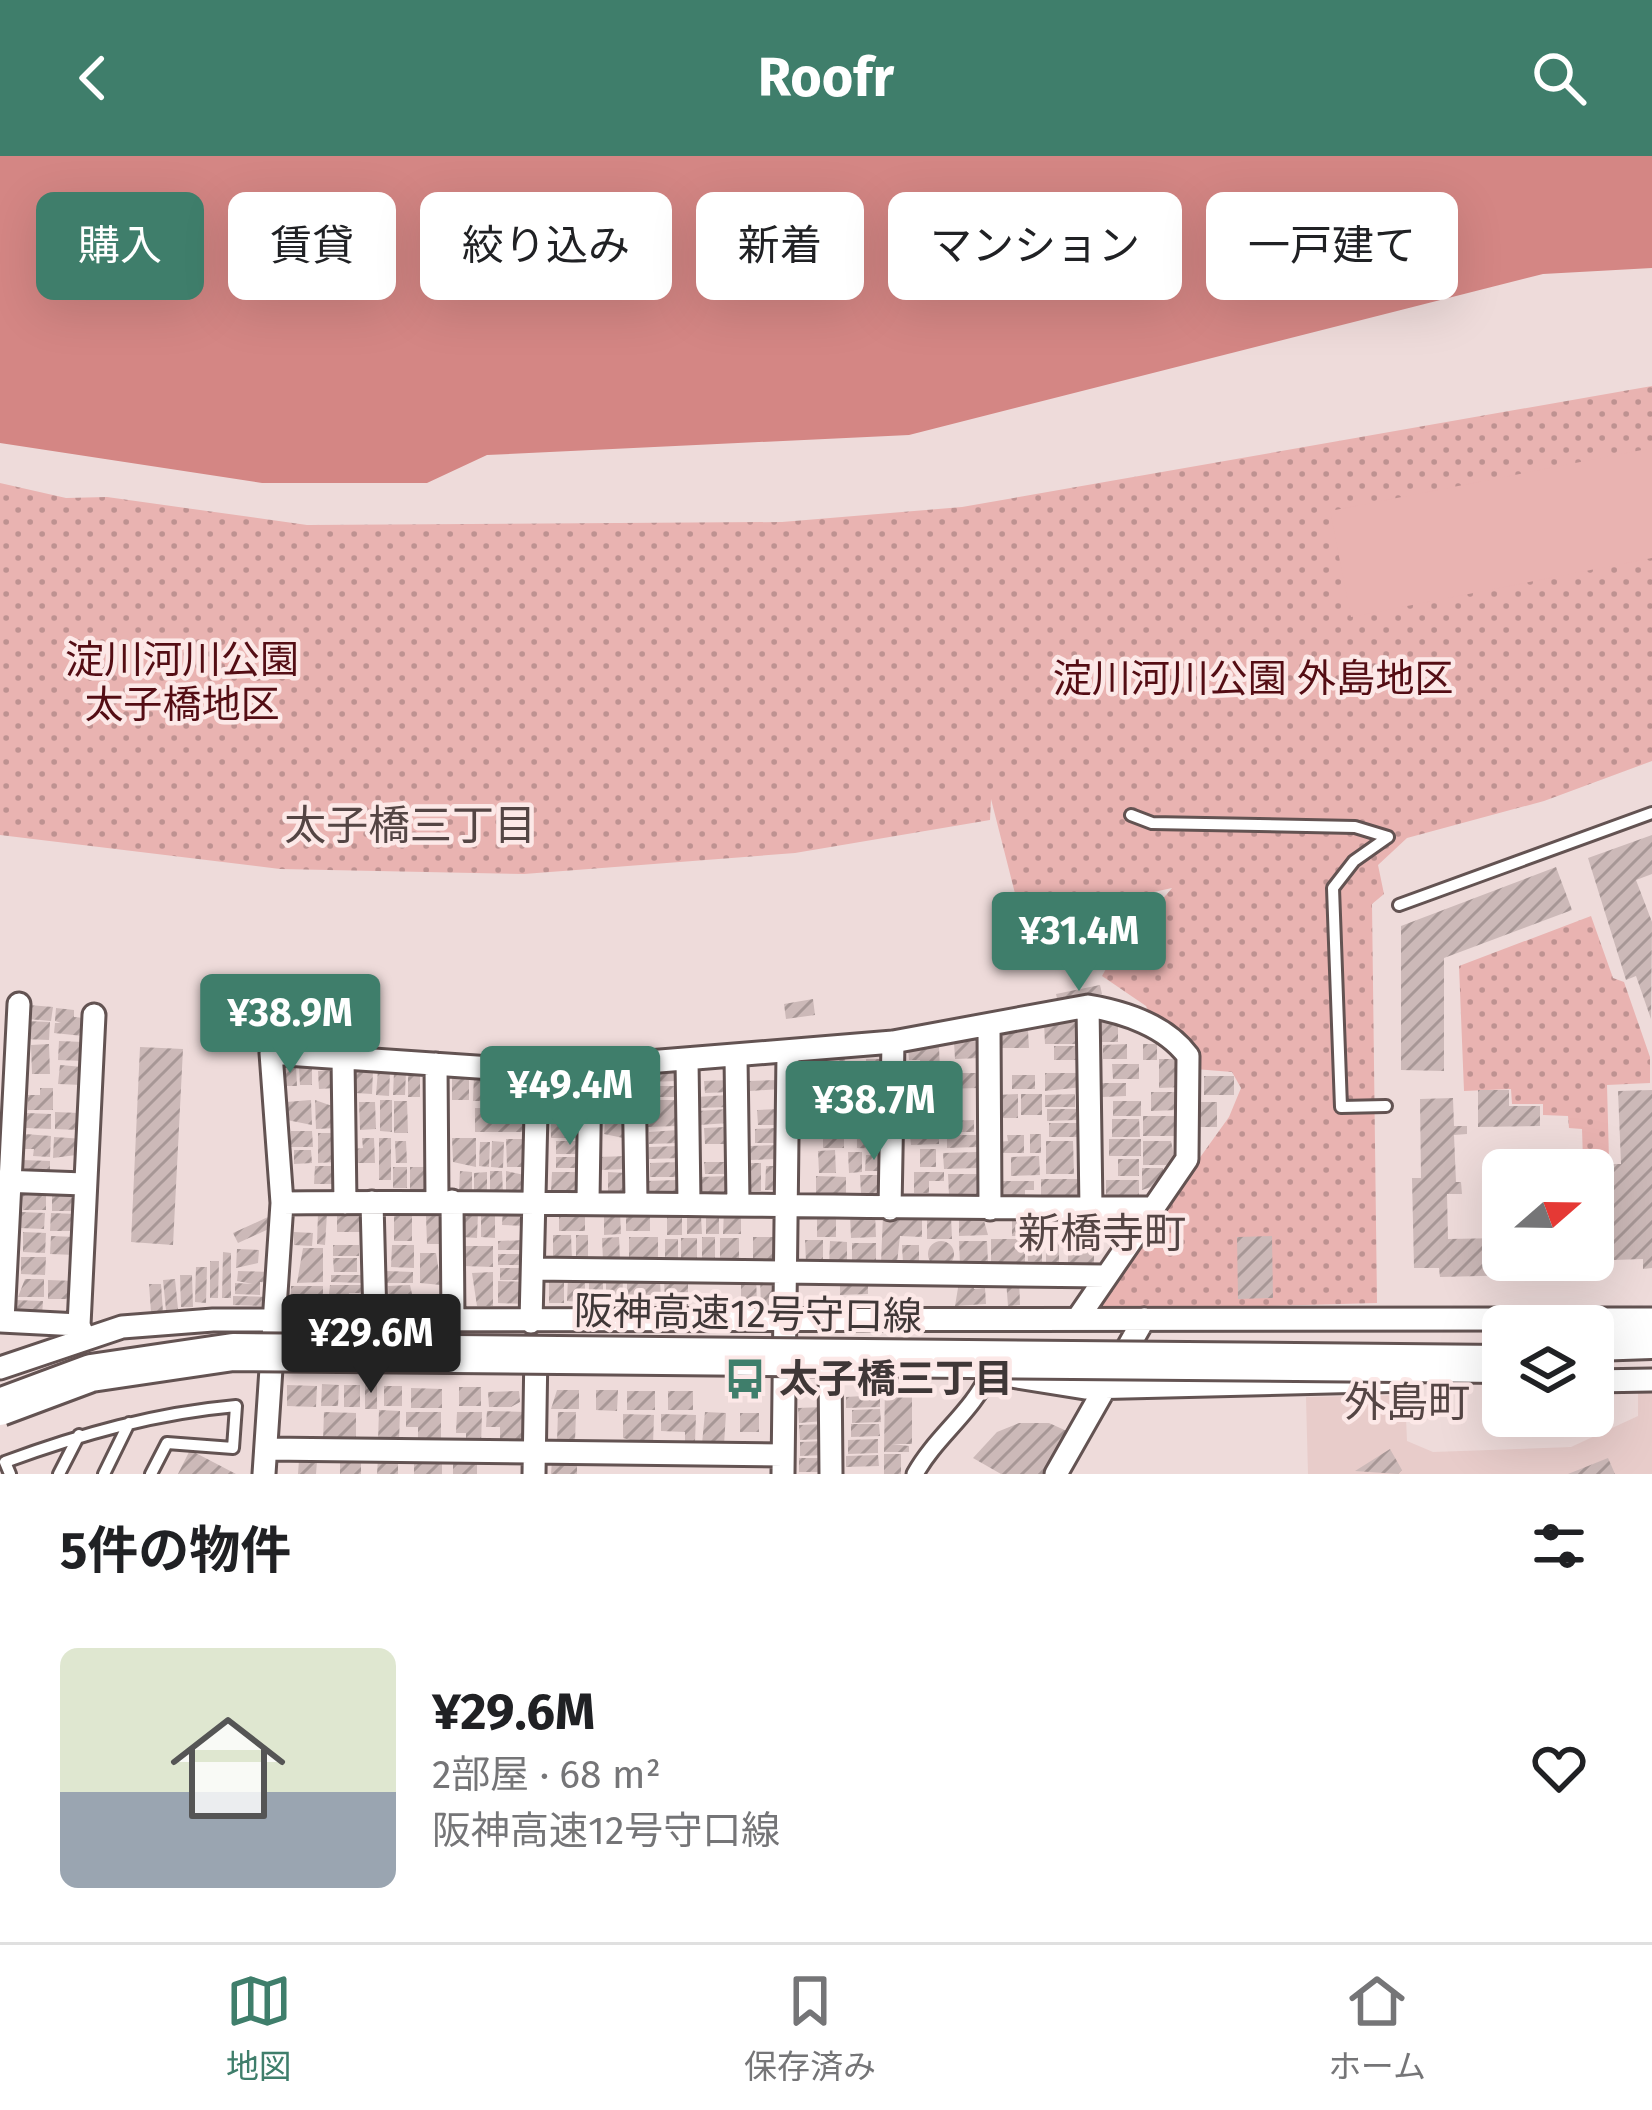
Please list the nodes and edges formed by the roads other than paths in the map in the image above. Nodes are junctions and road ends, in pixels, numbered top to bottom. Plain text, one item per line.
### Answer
1 (1652, 813) edge
2 (1131, 815) dead end
3 (1399, 904) dead end
4 (19, 1004) dead end
5 (1088, 1006) junction
6 (94, 1015) dead end
7 (989, 1026) junction
8 (893, 1042) junction
9 (788, 1054) junction
10 (736, 1057) junction
11 (343, 1058) junction
12 (687, 1060) junction
13 (436, 1064) junction
14 (634, 1064) junction
15 (590, 1067) junction
16 (537, 1071) junction
17 (1386, 1106) dead end
18 (5, 1181) edge
19 (84, 1184) junction
20 (537, 1200) junction
21 (588, 1201) junction
22 (372, 1202) junction
23 (445, 1202) junction
24 (636, 1202) junction
25 (689, 1202) junction
26 (738, 1202) junction
27 (345, 1203) junction
28 (788, 1203) junction
29 (282, 1204) junction
30 (1091, 1208) junction
31 (1150, 1208) junction
32 (890, 1209) junction
33 (990, 1209) junction
34 (533, 1269) junction
35 (787, 1273) junction
36 (1105, 1276) junction
37 (1078, 1318) junction
38 (276, 1319) junction
39 (1144, 1319) junction
40 (1652, 1319) edge
41 (375, 1320) junction
42 (2, 1321) edge
43 (786, 1321) junction
44 (453, 1322) junction
45 (536, 1322) junction
46 (81, 1331) junction
47 (1652, 1340) edge
48 (1614, 1341) edge
49 (1482, 1342) edge
50 (274, 1361) junction
51 (1652, 1362) edge
52 (1614, 1363) edge
53 (1482, 1364) edge
54 (533, 1365) junction
55 (830, 1365) junction
56 (784, 1366) junction
57 (0, 1368) edge
58 (990, 1372) junction
59 (1482, 1378) edge
60 (0, 1380) edge
61 (1652, 1380) edge
62 (1614, 1381) edge
63 (1105, 1386) junction
64 (0, 1407) edge
65 (0, 1421) edge
66 (129, 1423) junction
67 (79, 1436) junction
68 (232, 1448) junction
69 (267, 1449) junction
70 (534, 1464) edge
71 (783, 1465) edge
72 (10, 1474) edge
73 (59, 1474) edge
74 (104, 1474) edge
75 (151, 1474) edge
76 (264, 1474) edge
77 (832, 1474) edge
78 (915, 1474) edge
79 (1056, 1474) edge

1 - 3 lane
2 - 17 lane
4 - 18 street
5 - 7 street
5 - 30 street
5 - 31 street
6 - 19 street
7 - 8 street
7 - 33 street
8 - 9 street
8 - 32 street
9 - 10 street
9 - 28 street
10 - 12 street
10 - 26 street
11 - 13 street
11 - 27 street
11 - 29 street
12 - 14 street
12 - 25 street
13 - 16 street
13 - 23 street
14 - 15 street
14 - 24 street
15 - 16 street
15 - 21 street
16 - 20 street
18 - 19 street
18 - 42 street
19 - 46 street
20 - 21 street
20 - 23 street
20 - 34 street
21 - 24 street
22 - 23 street
22 - 27 street
22 - 41 street
23 - 44 street
24 - 25 street
25 - 26 street
26 - 28 street
27 - 29 street
28 - 32 street
28 - 35 street
29 - 38 street
30 - 31 street
30 - 33 street
31 - 36 street
32 - 33 street
34 - 35 street
34 - 45 street
35 - 36 street
35 - 43 street
36 - 37 street
37 - 39 street
37 - 43 street
38 - 41 street
38 - 46 street
38 - 50 street
39 - 40 street
39 - 63 street
41 - 44 street
42 - 46 street
43 - 45 street
43 - 56 street
44 - 45 street
45 - 54 street
46 - 57 street
47 - 48 highway
49 - 60 highway, 阪神高速12号守口線
50 - 54 street
50 - 65 street
50 - 69 street
51 - 52 highway
53 - 64 highway, 阪神高速12号守口線, bridge
54 - 56 street
54 - 70 street
55 - 56 street
55 - 58 street
55 - 77 street
56 - 71 street
58 - 63 street
58 - 78 street
59 - 63 street
61 - 62 street
63 - 79 street
66 - 67 lane
66 - 68 lane
66 - 74 lane
67 - 72 lane
67 - 73 lane
68 - 69 lane
68 - 75 lane
69 - 70 street
69 - 76 street
70 - 71 street

